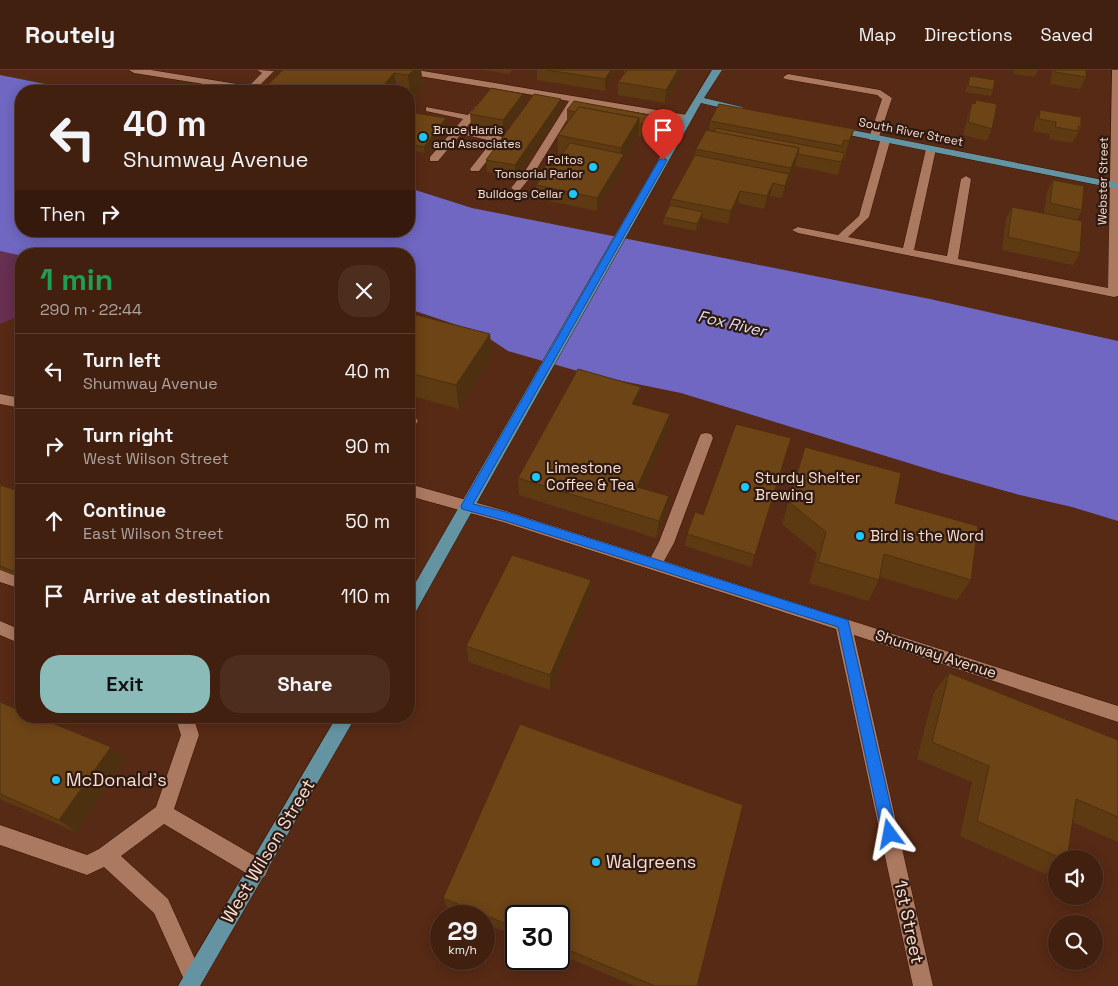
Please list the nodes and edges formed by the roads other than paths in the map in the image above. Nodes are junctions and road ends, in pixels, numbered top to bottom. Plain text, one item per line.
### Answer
1 (134, 70) edge
2 (262, 70) edge
3 (400, 70) edge
4 (717, 70) edge
5 (1117, 70) edge
6 (788, 77) dead end
7 (226, 85) edge
8 (255, 85) edge
9 (497, 86) junction
10 (575, 100) junction
11 (699, 100) junction
12 (429, 110) dead end
13 (752, 112) edge
14 (470, 118) junction
15 (687, 118) junction
16 (820, 126) edge
17 (458, 131) junction
18 (879, 139) junction
19 (931, 150) junction
20 (434, 159) dead end
21 (475, 168) dead end
22 (966, 178) dead end
23 (1116, 186) edge
24 (516, 188) dead end
25 (798, 230) dead end
26 (842, 239) junction
27 (908, 253) junction
28 (952, 262) junction
29 (0, 399) edge
30 (15, 402) edge
31 (706, 438) dead end
32 (415, 492) edge
33 (466, 506) junction
34 (655, 564) junction
35 (0, 575) edge
36 (15, 581) edge
37 (415, 597) edge
38 (843, 624) junction
39 (0, 628) edge
40 (15, 634) edge
41 (1118, 714) edge
42 (186, 723) edge
43 (343, 723) edge
44 (163, 813) junction
45 (0, 835) edge
46 (106, 856) junction
47 (258, 869) junction
48 (191, 981) edge
49 (923, 986) edge

1 - 7 street
2 - 8 street
3 - 9 street
4 - 11 main road
5 - 23 street, Webster Street
6 - 18 street
9 - 10 street
9 - 14 street
10 - 15 street
10 - 24 street
11 - 13 main road
11 - 15 main road
12 - 14 street
14 - 17 street
15 - 33 main road
16 - 18 main road, South River Street
17 - 20 street
17 - 21 street
18 - 19 main road, South River Street
18 - 26 street
19 - 23 main road, South River Street
19 - 27 street
22 - 28 street
23 - 28 street, Webster Street
25 - 26 street
26 - 27 street
27 - 28 street
29 - 30 street
31 - 34 street
32 - 33 street, Shumway Avenue
33 - 34 street, Shumway Avenue
33 - 37 main road
34 - 38 street, Shumway Avenue
35 - 36 street
38 - 41 street, Shumway Avenue
38 - 49 street, 1st Street
39 - 40 street
42 - 44 street
43 - 47 main road, West Wilson Street
44 - 46 street
44 - 47 street
45 - 46 street
46 - 48 street
47 - 48 main road, West Wilson Street

